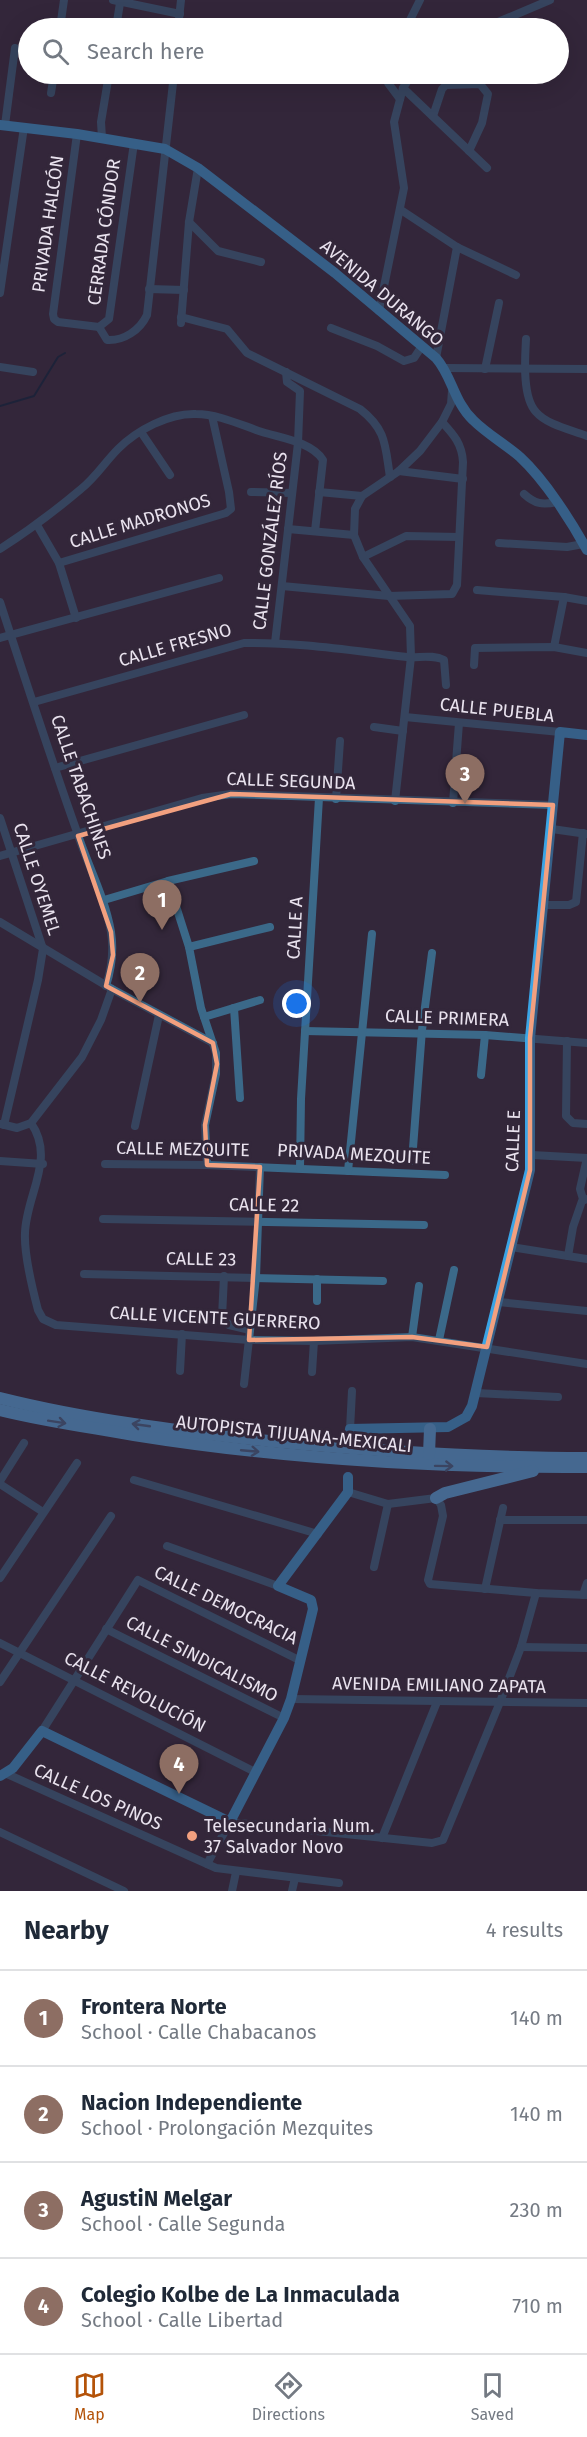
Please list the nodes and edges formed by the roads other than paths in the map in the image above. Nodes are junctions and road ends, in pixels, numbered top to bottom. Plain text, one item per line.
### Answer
1 (64, 0) edge
2 (181, 0) edge
3 (420, 0) edge
4 (550, 0) edge
5 (117, 1) edge
6 (180, 14) junction
7 (61, 18) edge
8 (116, 18) edge
9 (179, 18) edge
10 (411, 18) edge
11 (508, 18) edge
12 (15, 48) dead end
13 (52, 84) edge
14 (107, 84) edge
15 (173, 84) edge
16 (389, 84) edge
17 (406, 84) edge
18 (404, 88) junction
19 (51, 93) dead end
20 (400, 99) junction
21 (433, 116) junction
22 (2, 125) edge
23 (24, 127) junction
24 (77, 134) junction
25 (102, 138) junction
26 (134, 143) junction
27 (165, 149) junction
28 (469, 151) junction
29 (198, 168) junction
30 (487, 168) dead end
31 (401, 210) junction
32 (189, 222) junction
33 (457, 247) junction
34 (261, 262) dead end
35 (516, 275) dead end
36 (149, 289) junction
37 (184, 290) junction
38 (0, 293) edge
39 (499, 303) dead end
40 (380, 311) junction
41 (102, 326) junction
42 (331, 328) dead end
43 (526, 339) dead end
44 (422, 346) junction
45 (436, 358) junction
46 (0, 367) edge
47 (445, 368) junction
48 (485, 369) junction
49 (587, 369) edge
50 (524, 370) junction
51 (33, 372) dead end
52 (286, 372) junction
53 (452, 391) junction
54 (212, 416) junction
55 (442, 422) junction
56 (141, 432) junction
57 (587, 436) edge
58 (298, 443) junction
59 (399, 471) junction
60 (170, 475) dead end
61 (390, 477) junction
62 (463, 479) junction
63 (251, 492) dead end
64 (319, 492) junction
65 (292, 493) junction
66 (524, 494) dead end
67 (362, 496) junction
68 (557, 502) junction
69 (37, 525) junction
70 (288, 529) junction
71 (315, 531) junction
72 (354, 535) junction
73 (459, 537) junction
74 (499, 543) dead end
75 (585, 547) edge
76 (0, 549) edge
77 (363, 557) junction
78 (59, 563) junction
79 (219, 578) dead end
80 (282, 586) junction
81 (477, 590) dead end
82 (389, 596) junction
83 (564, 597) junction
84 (0, 602) edge
85 (587, 602) edge
86 (76, 618) junction
87 (11, 636) junction
88 (0, 638) edge
89 (275, 643) junction
90 (554, 647) junction
91 (587, 653) edge
92 (411, 657) junction
93 (474, 665) dead end
94 (447, 686) dead end
95 (34, 702) junction
96 (244, 715) dead end
97 (405, 717) junction
98 (459, 723) junction
99 (374, 727) dead end
100 (403, 731) junction
101 (560, 732) junction
102 (587, 735) edge
103 (340, 741) dead end
104 (55, 768) junction
105 (320, 798) junction
106 (336, 799) junction
107 (395, 801) junction
108 (453, 803) junction
109 (553, 806) junction
110 (0, 818) edge
111 (552, 828) junction
112 (585, 834) edge
113 (78, 836) junction
114 (12, 853) junction
115 (0, 856) edge
116 (254, 861) dead end
117 (168, 881) junction
118 (104, 900) junction
119 (543, 905) junction
120 (0, 922) edge
121 (270, 927) dead end
122 (372, 934) dead end
123 (189, 947) junction
124 (43, 949) junction
125 (432, 953) dead end
126 (109, 987) junction
127 (260, 1000) dead end
128 (234, 1008) junction
129 (159, 1015) junction
130 (204, 1017) junction
131 (305, 1031) junction
132 (362, 1032) junction
133 (422, 1033) junction
134 (485, 1035) junction
135 (530, 1038) junction
136 (567, 1041) junction
137 (213, 1042) junction
138 (587, 1043) edge
139 (481, 1075) dead end
140 (240, 1098) dead end
141 (31, 1123) junction
142 (587, 1124) edge
143 (2, 1125) edge
144 (135, 1126) dead end
145 (532, 1155) junction
146 (587, 1158) edge
147 (0, 1161) edge
148 (412, 1161) dead end
149 (43, 1164) junction
150 (105, 1164) dead end
151 (207, 1165) junction
152 (260, 1167) junction
153 (300, 1168) junction
154 (348, 1171) junction
155 (445, 1175) dead end
156 (585, 1199) edge
157 (104, 1219) dead end
158 (259, 1221) junction
159 (424, 1226) dead end
160 (511, 1247) junction
161 (568, 1256) junction
162 (587, 1258) edge
163 (454, 1270) dead end
164 (84, 1274) dead end
165 (224, 1276) junction
166 (256, 1277) junction
167 (317, 1279) junction
168 (383, 1281) dead end
169 (419, 1286) dead end
170 (317, 1301) dead end
171 (498, 1302) junction
172 (587, 1311) edge
173 (182, 1334) junction
174 (249, 1335) junction
175 (412, 1337) junction
176 (440, 1340) junction
177 (315, 1341) junction
178 (487, 1347) junction
179 (587, 1364) edge
180 (180, 1371) dead end
181 (312, 1372) dead end
182 (244, 1384) dead end
183 (352, 1392) dead end
184 (476, 1393) junction
185 (558, 1397) dead end
186 (2, 1401) edge
187 (430, 1429) junction
188 (350, 1433) joint
189 (24, 1443) dead end
190 (429, 1454) junction
191 (587, 1458) edge
192 (77, 1463) dead end
193 (587, 1467) edge
194 (543, 1468) junction
195 (348, 1478) dead end
196 (134, 1480) dead end
197 (0, 1482) edge
198 (348, 1492) junction
199 (439, 1502) junction
200 (388, 1504) junction
201 (503, 1508) dead end
202 (44, 1512) junction
203 (111, 1516) dead end
204 (500, 1520) junction
205 (587, 1520) edge
206 (318, 1534) junction
207 (167, 1546) dead end
208 (374, 1566) dead end
209 (0, 1578) edge
210 (587, 1582) edge
211 (278, 1586) junction
212 (485, 1589) junction
213 (536, 1593) junction
214 (585, 1595) edge
215 (106, 1629) junction
216 (0, 1643) edge
217 (521, 1647) junction
218 (587, 1648) edge
219 (18, 1653) junction
220 (299, 1660) junction
221 (75, 1679) junction
222 (0, 1682) edge
223 (291, 1699) junction
224 (437, 1702) junction
225 (500, 1702) junction
226 (587, 1703) edge
227 (284, 1718) junction
228 (42, 1731) junction
229 (255, 1772) junction
230 (3, 1775) edge
231 (230, 1822) junction
232 (0, 1832) edge
233 (382, 1838) junction
234 (207, 1864) junction
235 (236, 1872) junction
236 (295, 1878) junction
237 (339, 1883) dead end
238 (124, 1891) edge
239 (232, 1891) edge
240 (292, 1891) edge

1 - 7 street
2 - 6 street
3 - 10 street
4 - 11 street
5 - 6 street
5 - 8 street
6 - 9 street
12 - 22 street
13 - 19 street
14 - 25 street
15 - 27 street
16 - 20 street
17 - 18 street
18 - 20 street
18 - 21 street
20 - 31 street
21 - 28 street
21 - 28 street
22 - 23 main road, AVENIDA DURANGO
23 - 24 main road, AVENIDA DURANGO
23 - 38 street
24 - 25 main road, AVENIDA DURANGO
24 - 41 street, PRIVADA HALCÓN
25 - 26 main road, AVENIDA DURANGO
26 - 27 main road, AVENIDA DURANGO
26 - 41 street, CERRADA CÓNDOR
27 - 29 main road, AVENIDA DURANGO
27 - 36 street
28 - 30 street
29 - 32 street
29 - 40 main road, AVENIDA DURANGO
31 - 33 street
31 - 40 street
32 - 34 street
32 - 37 street
33 - 35 street
33 - 45 street
36 - 37 street
36 - 41 street
37 - 52 street
39 - 48 street
40 - 44 main road, AVENIDA DURANGO
42 - 44 street
43 - 50 street
44 - 45 main road, AVENIDA DURANGO
45 - 47 main road, AVENIDA DURANGO
46 - 51 street
47 - 48 street
47 - 53 main road, AVENIDA DURANGO
48 - 50 street
49 - 50 street
50 - 57 street
52 - 58 street, CALLE GONZÁLEZ RÍOS
52 - 61 street
53 - 55 street
53 - 68 main road, AVENIDA DURANGO
54 - 56 street
54 - 58 street
54 - 78 street, CALLE MADRONOS
55 - 59 street
55 - 62 street
56 - 60 street
56 - 69 street
58 - 64 street
58 - 65 street, CALLE GONZÁLEZ RÍOS
59 - 61 street
59 - 62 street
61 - 67 street
62 - 73 street
63 - 65 street
64 - 67 street
64 - 71 street
65 - 70 street, CALLE GONZÁLEZ RÍOS
66 - 68 street
67 - 72 street
68 - 75 main road, AVENIDA DURANGO
69 - 76 street
69 - 78 street
70 - 71 street
70 - 80 street, CALLE GONZÁLEZ RÍOS
71 - 72 street
72 - 77 street
73 - 77 street
73 - 82 street
74 - 75 street
77 - 82 street
78 - 86 street
79 - 86 street
80 - 82 street
80 - 89 street, CALLE GONZÁLEZ RÍOS
81 - 83 street
82 - 92 street
83 - 85 street
83 - 90 street
84 - 87 street, CALLE TABACHINES
86 - 87 street
87 - 88 street
87 - 95 street, CALLE TABACHINES
89 - 92 street, CALLE FRESNO
89 - 95 street, CALLE FRESNO
90 - 91 street
90 - 93 street
92 - 94 street, CALLE FRESNO
92 - 97 street
95 - 104 street, CALLE TABACHINES
96 - 104 street
97 - 98 street, CALLE PUEBLA
97 - 100 street
98 - 101 street, CALLE PUEBLA
98 - 108 street
99 - 100 street
100 - 107 street
101 - 102 main road, CALLE PUEBLA
101 - 109 main road, CALLE E
103 - 106 street
104 - 113 street, CALLE TABACHINES
105 - 106 street, CALLE SEGUNDA
105 - 113 street, CALLE SEGUNDA
105 - 131 street, CALLE A
106 - 107 street, CALLE SEGUNDA
107 - 108 street, CALLE SEGUNDA
108 - 109 street, CALLE SEGUNDA
109 - 111 main road, CALLE E
110 - 114 street, CALLE OYEMEL
111 - 112 street
111 - 119 main road, CALLE E
112 - 119 street
113 - 114 street, CALLE SEGUNDA
113 - 118 street, CALLE TABACHINES
114 - 115 street, CALLE SEGUNDA
114 - 124 street, CALLE OYEMEL
116 - 117 street
117 - 118 street
117 - 123 street
118 - 126 street, CALLE TABACHINES
119 - 135 main road, CALLE E
120 - 124 street
121 - 123 street
122 - 132 street
123 - 130 street
124 - 126 street
124 - 143 street, CALLE OYEMEL
125 - 133 street
126 - 129 street
126 - 141 street, CALLE TABACHINES
127 - 128 street
128 - 130 street
128 - 140 street
129 - 137 street
129 - 144 street
130 - 137 street
131 - 132 street, CALLE PRIMERA
131 - 153 street, CALLE A
132 - 133 street, CALLE PRIMERA
132 - 154 street
133 - 134 street, CALLE PRIMERA
133 - 148 street
134 - 135 street, CALLE PRIMERA
134 - 139 street
135 - 136 street, CALLE PRIMERA
135 - 145 main road, CALLE E
136 - 138 street, CALLE PRIMERA
136 - 142 street
137 - 151 street
141 - 143 street
141 - 149 street, CALLE VICENTE GUERRERO
145 - 146 street
145 - 160 main road, CALLE E
146 - 156 street
147 - 149 street
149 - 173 street, CALLE VICENTE GUERRERO
150 - 151 street, CALLE MEZQUITE
151 - 152 street, CALLE MEZQUITE
152 - 153 street, PRIVADA MEZQUITE
152 - 158 street
153 - 154 street, PRIVADA MEZQUITE
154 - 155 street, PRIVADA MEZQUITE
156 - 161 street
157 - 158 street, CALLE 22
158 - 159 street, CALLE 22
158 - 166 street
160 - 161 street
160 - 171 main road, CALLE E
161 - 162 street
163 - 176 street
164 - 165 street, CALLE 23
165 - 166 street, CALLE 23
165 - 174 street
166 - 167 street, CALLE 23
166 - 174 street
167 - 168 street, CALLE 23
167 - 170 street
169 - 175 street
171 - 172 street
171 - 178 main road, CALLE E
173 - 174 street, CALLE VICENTE GUERRERO
173 - 180 street
174 - 177 street, CALLE VICENTE GUERRERO
174 - 182 street
175 - 176 street, CALLE VICENTE GUERRERO
175 - 177 street, CALLE VICENTE GUERRERO
176 - 178 street, CALLE VICENTE GUERRERO
177 - 181 street
178 - 179 street, CALLE VICENTE GUERRERO
178 - 184 main road, CALLE E
183 - 188 street
184 - 185 street
184 - 187 main road, CALLE E
190 -> 186 highway, AUTOPISTA TIJUANA-MEXICALI
186 -> 194 highway, AUTOPISTA TIJUANA-MEXICALI
187 - 188 main road, CALLE E
187 - 190 highway
189 - 197 street
190 - 191 highway, AUTOPISTA TIJUANA-MEXICALI
192 - 202 street
193 - 194 highway, AUTOPISTA TIJUANA-MEXICALI
194 - 199 highway
195 - 198 main road
196 - 206 street
197 - 202 street
198 - 200 street
198 - 206 main road
199 - 200 street
199 - 212 street
200 - 208 street
201 - 204 street
202 - 209 street
203 - 219 street
204 - 205 street
204 - 212 street
206 - 211 main road
207 - 211 street
210 - 214 street
211 - 220 main road
212 - 213 street
213 - 214 street
213 - 217 street
215 - 220 street, CALLE DEMOCRACIA
215 - 221 street
215 - 227 street, CALLE SINDICALISMO
216 - 219 street, CALLE REVOLUCIÓN
217 - 218 street
217 - 225 street
219 - 221 street, CALLE REVOLUCIÓN
219 - 222 street
220 - 223 main road
221 - 228 street
221 - 229 street, CALLE REVOLUCIÓN
223 - 224 street, AVENIDA EMILIANO ZAPATA
223 - 227 main road
224 - 225 street, AVENIDA EMILIANO ZAPATA
224 - 233 street
225 - 226 street, AVENIDA EMILIANO ZAPATA
225 - 233 street
227 - 229 main road
228 - 230 main road
228 - 231 main road
229 - 231 main road
230 - 234 street, CALLE LOS PINOS
231 - 233 street
231 - 234 street
232 - 238 street
234 - 235 street, CALLE LOS PINOS
235 - 236 street, CALLE LOS PINOS
235 - 239 street
236 - 237 street, CALLE LOS PINOS
236 - 240 street

